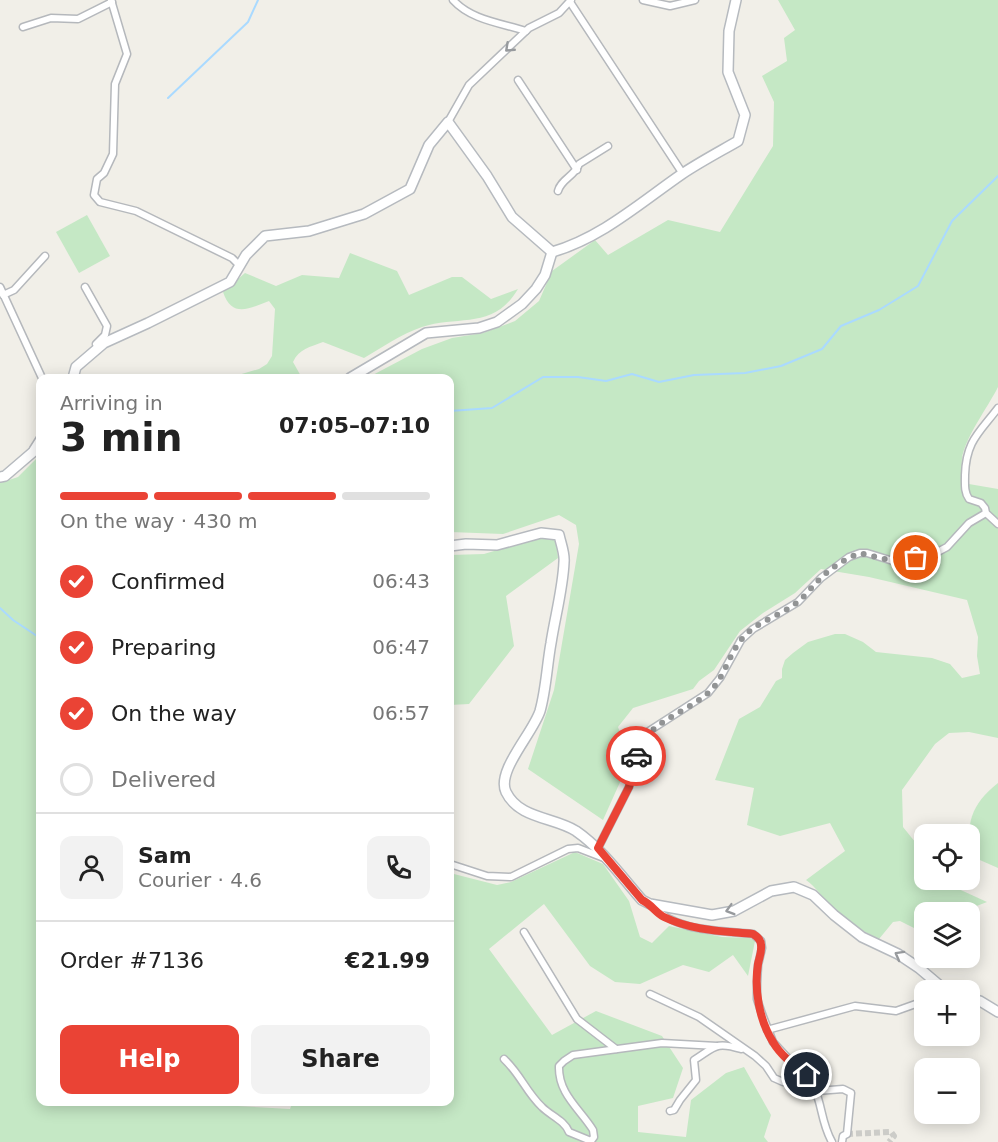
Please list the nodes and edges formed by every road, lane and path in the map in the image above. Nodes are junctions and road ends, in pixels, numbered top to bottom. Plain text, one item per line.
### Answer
1 (453, 0) edge
2 (643, 0) edge
3 (695, 0) edge
4 (112, 1) edge
5 (570, 1) edge
6 (734, 1) edge
7 (23, 27) dead end
8 (526, 31) junction
9 (518, 80) dead end
10 (448, 122) junction
11 (608, 146) dead end
12 (577, 170) junction
13 (683, 174) junction
14 (558, 191) dead end
15 (552, 252) junction
16 (45, 256) dead end
17 (240, 266) junction
18 (0, 287) edge
19 (85, 287) dead end
20 (3, 295) junction
21 (87, 357) junction
22 (40, 374) edge
23 (74, 374) edge
24 (357, 374) edge
25 (998, 408) edge
26 (36, 444) edge
27 (36, 450) edge
28 (26, 459) junction
29 (0, 477) edge
30 (986, 513) junction
31 (998, 524) edge
32 (454, 546) edge
33 (598, 848) junction
34 (606, 859) junction
35 (454, 865) edge
36 (650, 904) junction
37 (524, 932) dead end
38 (933, 980) edge
39 (650, 994) dead end
40 (980, 1001) edge
41 (914, 1005) edge
42 (998, 1012) edge
43 (767, 1030) junction
44 (717, 1046) junction
45 (616, 1049) junction
46 (746, 1050) junction
47 (504, 1059) dead end
48 (796, 1066) junction
49 (817, 1091) junction
50 (670, 1111) dead end
51 (569, 1132) junction
52 (576, 1142) edge
53 (832, 1142) edge
54 (842, 1142) edge

1 - 8 street
2 - 3 street
4 - 7 street
4 - 17 street
5 - 8 street
5 - 13 street
6 - 13 street
8 -> 10 street
9 - 12 street
10 - 15 street
10 - 17 street
11 - 12 street
12 - 14 street
13 - 15 street
15 - 24 street
16 - 20 street
17 - 21 street
18 - 20 street
19 - 21 street
20 - 22 street
21 - 23 street
25 - 30 street
26 - 28 street
27 - 28 street
28 - 29 street
30 - 31 street
30 - 33 street
32 - 33 street
33 - 34 street
34 - 35 street
34 - 36 street
38 -> 36 street
36 - 43 street
37 - 45 street
39 - 46 street
40 - 42 street
41 - 43 street
43 - 48 street
44 - 45 street
44 - 46 street
44 - 50 street
45 - 51 street
46 - 48 street
47 - 51 street
48 - 49 street
49 - 53 street
49 - 54 street
51 - 52 street

